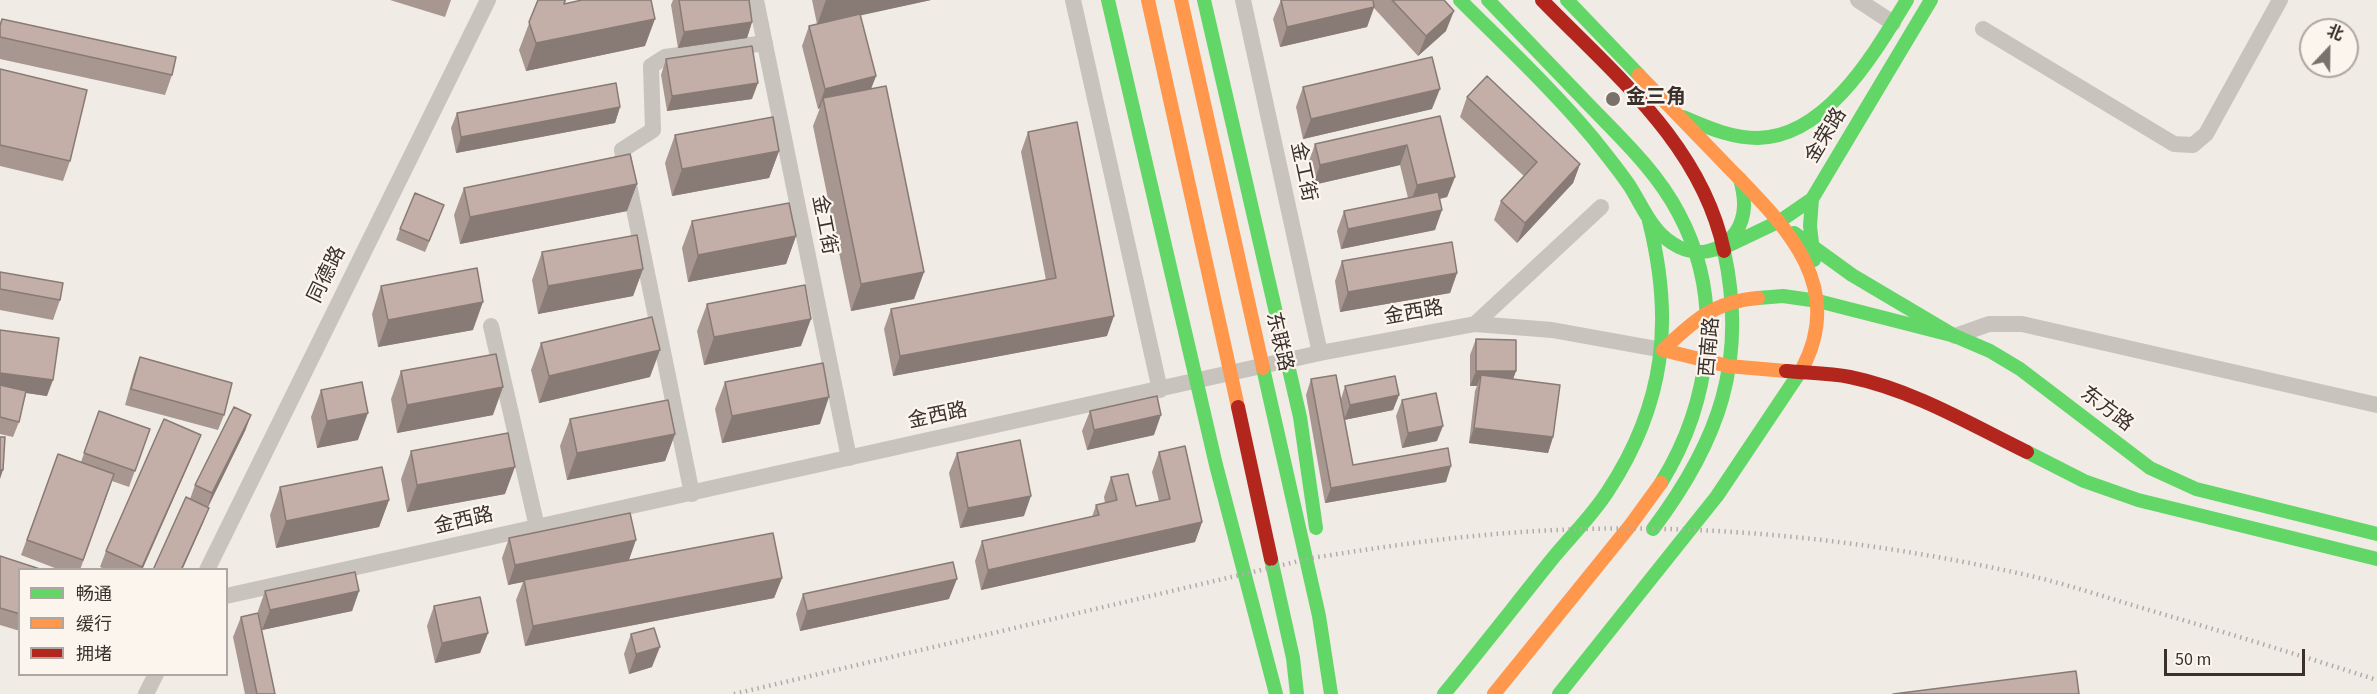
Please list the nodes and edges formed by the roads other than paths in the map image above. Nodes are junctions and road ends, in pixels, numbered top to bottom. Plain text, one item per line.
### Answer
1 (488, 0) edge
2 (756, 0) edge
3 (1073, 0) edge
4 (1108, 0) edge
5 (1148, 0) edge
6 (1182, 0) edge
7 (1204, 0) edge
8 (1243, 0) edge
9 (1460, 0) edge
10 (1488, 0) edge
11 (1542, 0) edge
12 (1567, 0) edge
13 (1858, 0) edge
14 (1907, 0) edge
15 (1931, 0) edge
16 (2280, 0) edge
17 (1893, 23) junction
18 (1983, 28) dead end
19 (765, 43) junction
20 (1677, 114) junction
21 (1740, 179) junction
22 (1812, 199) junction
23 (1601, 207) dead end
24 (1649, 221) junction
25 (1780, 221) junction
26 (1813, 249) junction
27 (1717, 251) junction
28 (1818, 301) junction
29 (1476, 324) junction
30 (491, 326) dead end
31 (1955, 336) junction
32 (1663, 350) junction
33 (1320, 353) junction
34 (1802, 373) junction
35 (1160, 390) junction
36 (2377, 405) edge
37 (849, 458) junction
38 (692, 494) junction
39 (537, 527) junction
40 (2377, 534) edge
41 (1645, 540) dead end
42 (2377, 559) edge
43 (208, 568) edge
44 (228, 596) edge
45 (1328, 666) junction
46 (155, 676) edge
47 (146, 694) edge
48 (1276, 694) edge
49 (1298, 694) edge
50 (1331, 694) edge
51 (1444, 694) edge
52 (1494, 694) edge
53 (1559, 694) edge

1 - 43 street, 同德路
2 - 19 street, 金工街
3 - 35 street
4 - 48 main road
5 - 49 main road
6 - 45 main road, 东联路
7 - 45 main road
8 - 33 street, 金工街
9 - 24 main road
10 - 52 main road, 西南路
11 - 41 main road, 西南路
12 - 20 main road
13 - 17 street
14 - 17 main road, 金荣路
15 - 22 main road, 金荣路
16 - 18 street
17 - 20 main road, 金荣路
19 - 37 street, 金工街
19 - 38 street
20 - 21 main road
21 - 25 main road
21 - 27 main road
22 - 25 main road, 金荣路
22 - 26 main road
23 - 29 street
24 - 27 main road
24 - 32 main road
25 - 26 main road
25 - 27 main road, 金荣路
25 - 28 main road
26 - 28 main road
26 - 31 main road
28 - 31 main road, 东方路
28 - 32 main road, 东方路
28 - 34 main road
29 - 32 street, 金西路
29 - 33 street, 金西路
30 - 39 street
31 - 36 street
31 - 40 main road, 东方路
32 - 34 main road
32 - 51 main road
33 - 35 street, 金西路
34 - 42 main road
34 - 53 main road
35 - 37 street, 金西路
37 - 38 street, 金西路
38 - 39 street, 金西路
39 - 44 street, 金西路
45 - 50 main road, 东联路
46 - 47 street

